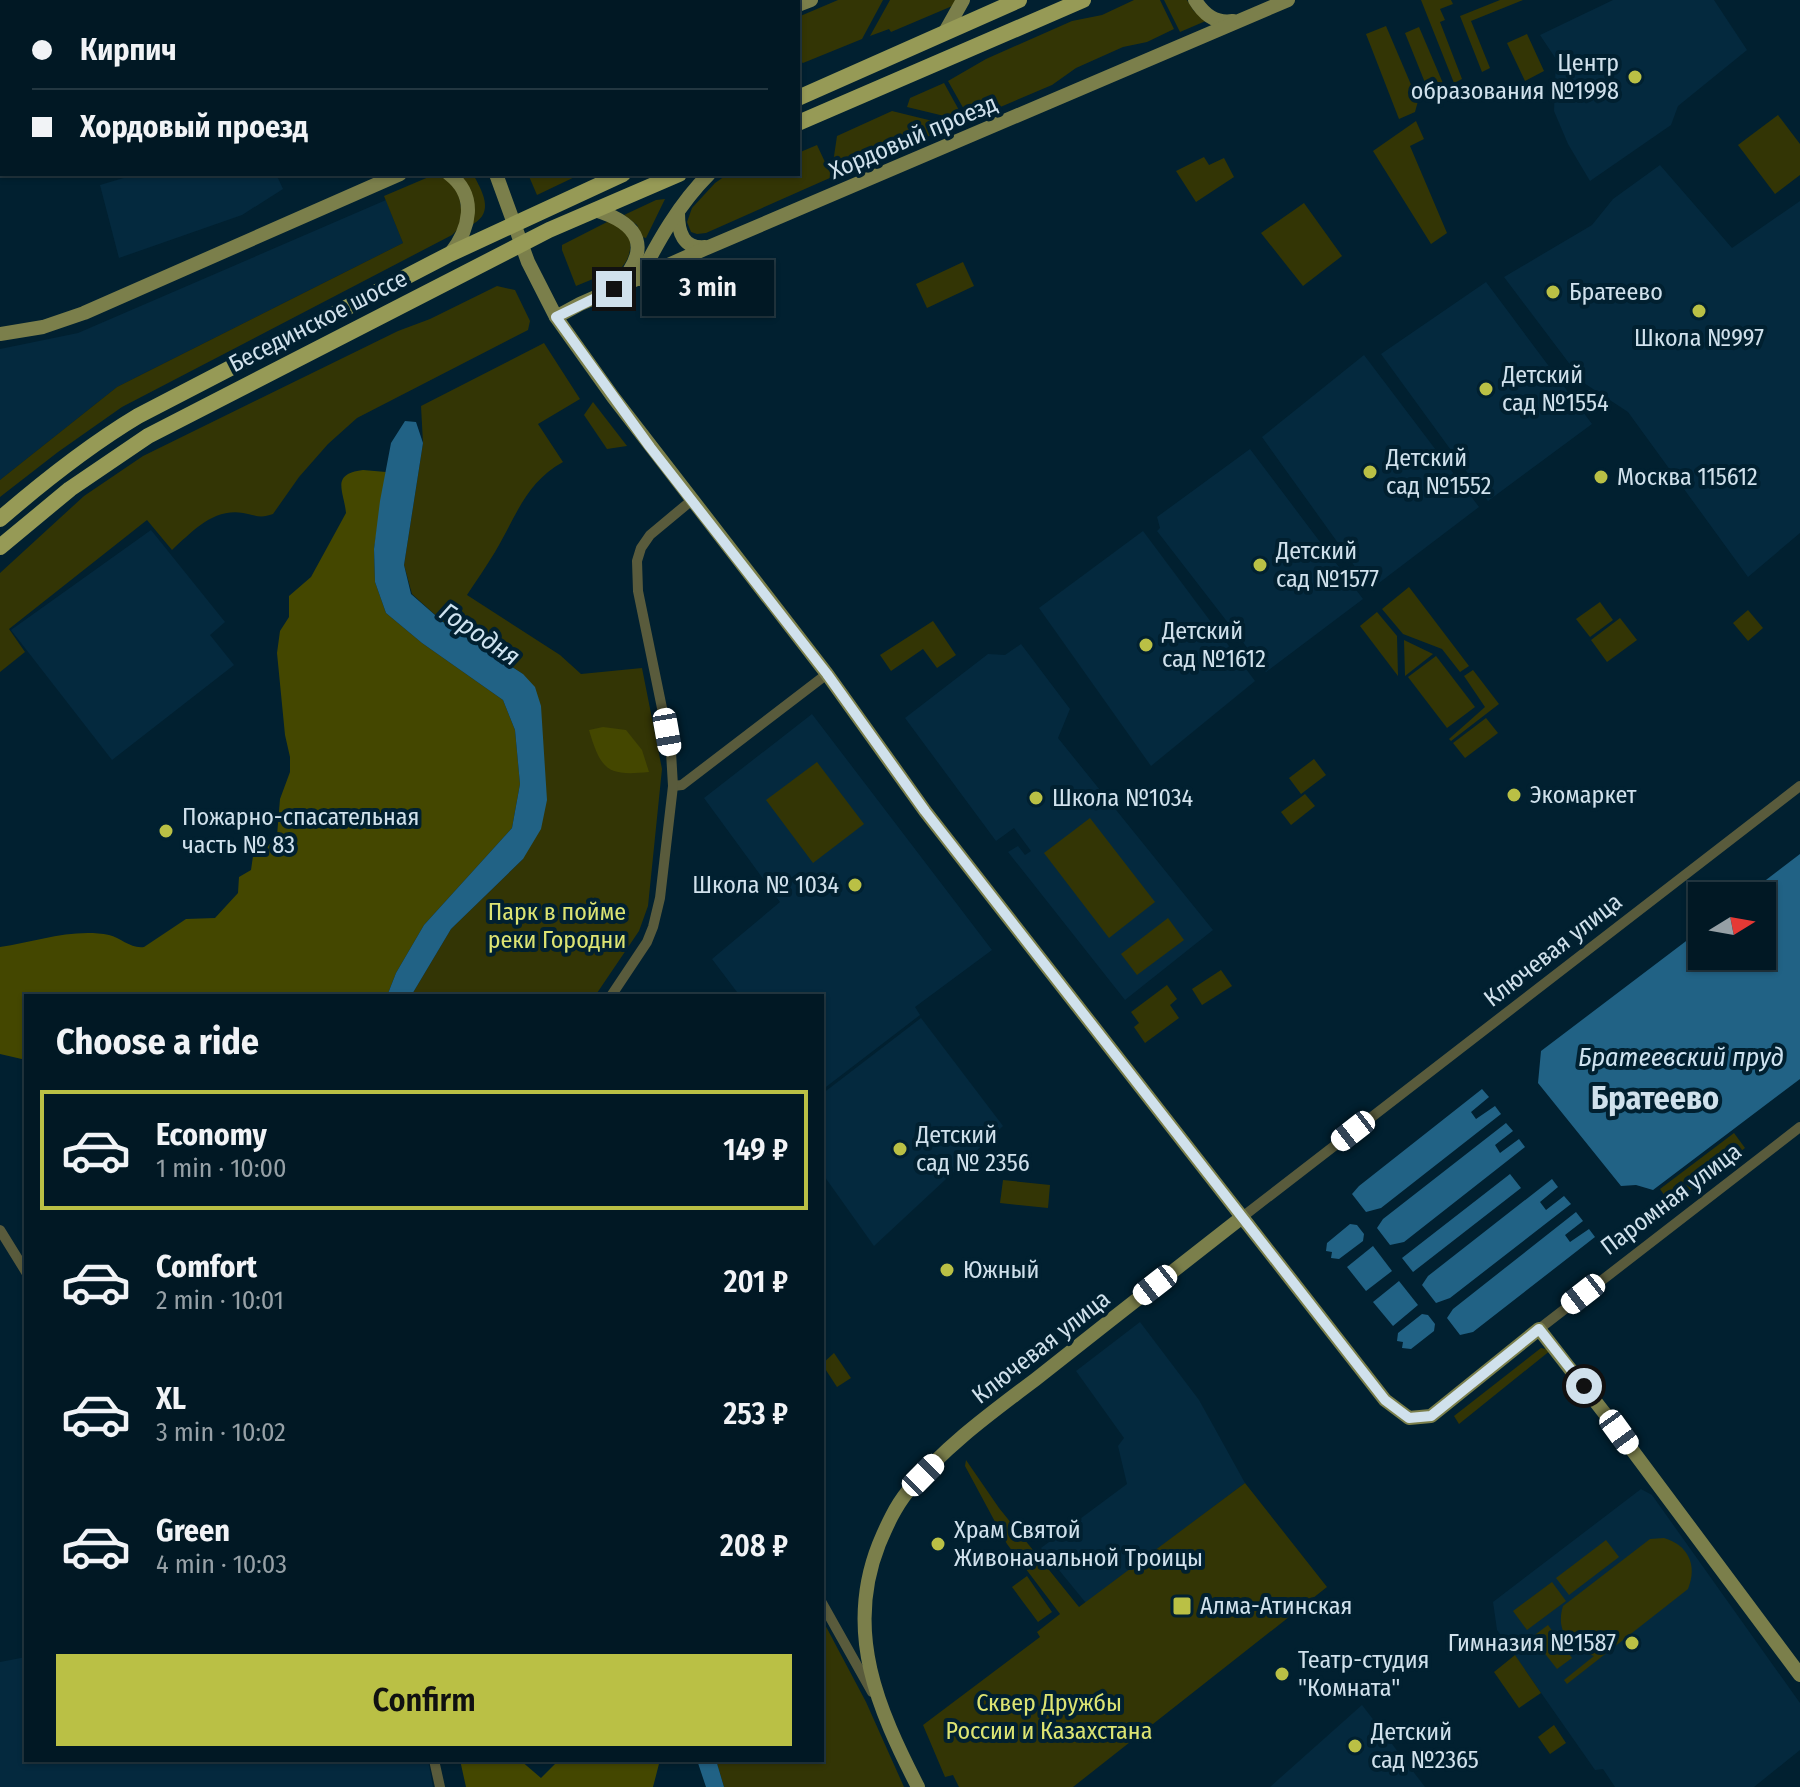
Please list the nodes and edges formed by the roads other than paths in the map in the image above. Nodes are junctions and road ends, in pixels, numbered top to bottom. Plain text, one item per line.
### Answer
1 (963, 0) edge
2 (1019, 0) edge
3 (1083, 0) edge
4 (1195, 0) edge
5 (1288, 0) edge
6 (1246, 18) junction
7 (945, 32) junction
8 (800, 97) edge
9 (800, 122) edge
10 (395, 176) edge
11 (451, 176) edge
12 (497, 176) edge
13 (619, 176) edge
14 (674, 176) edge
15 (707, 176) edge
16 (595, 210) junction
17 (678, 213) junction
18 (512, 224) junction
19 (521, 244) junction
20 (709, 247) junction
21 (450, 254) junction
22 (639, 279) junction
23 (614, 289) junction
24 (556, 317) junction
25 (0, 334) edge
26 (692, 500) junction
27 (0, 519) edge
28 (0, 547) edge
29 (827, 674) junction
30 (673, 786) junction
31 (1800, 786) edge
32 (612, 994) edge
33 (1800, 1127) edge
34 (1241, 1218) junction
35 (0, 1230) edge
36 (24, 1269) edge
37 (1539, 1329) junction
38 (824, 1606) edge
39 (1800, 1675) edge
40 (880, 1708) junction
41 (434, 1762) edge
42 (440, 1787) edge
43 (918, 1787) edge

1 - 7 street
2 - 7 main road
3 - 9 main road
4 - 6 street
5 - 6 street, Хордовый проезд
6 - 20 street, Хордовый проезд
7 - 8 main road
10 - 25 street
11 - 21 street
12 - 18 street
13 - 18 main road, Бесединское шоссе
14 - 16 main road, Бесединское шоссе
15 - 17 street
16 - 19 main road, Бесединское шоссе
16 - 23 street
17 - 20 street
17 - 22 street
18 - 19 street
18 - 21 main road, Бесединское шоссе
19 - 24 street
19 - 28 main road, Бесединское шоссе
20 - 22 street, Хордовый проезд
21 - 27 main road, Бесединское шоссе
22 - 23 street, Хордовый проезд
23 - 24 street, Хордовый проезд
24 - 26 street
26 - 29 street
26 - 30 street
29 - 30 street
29 - 34 street
30 - 32 street
31 - 34 street, Ключевая улица
33 - 37 street, Паромная улица
34 - 37 street, Паромная улица
34 - 40 street, Ключевая улица
35 - 36 street
37 - 39 street
38 - 40 street
40 - 43 street, Ключевая улица
41 - 42 street

